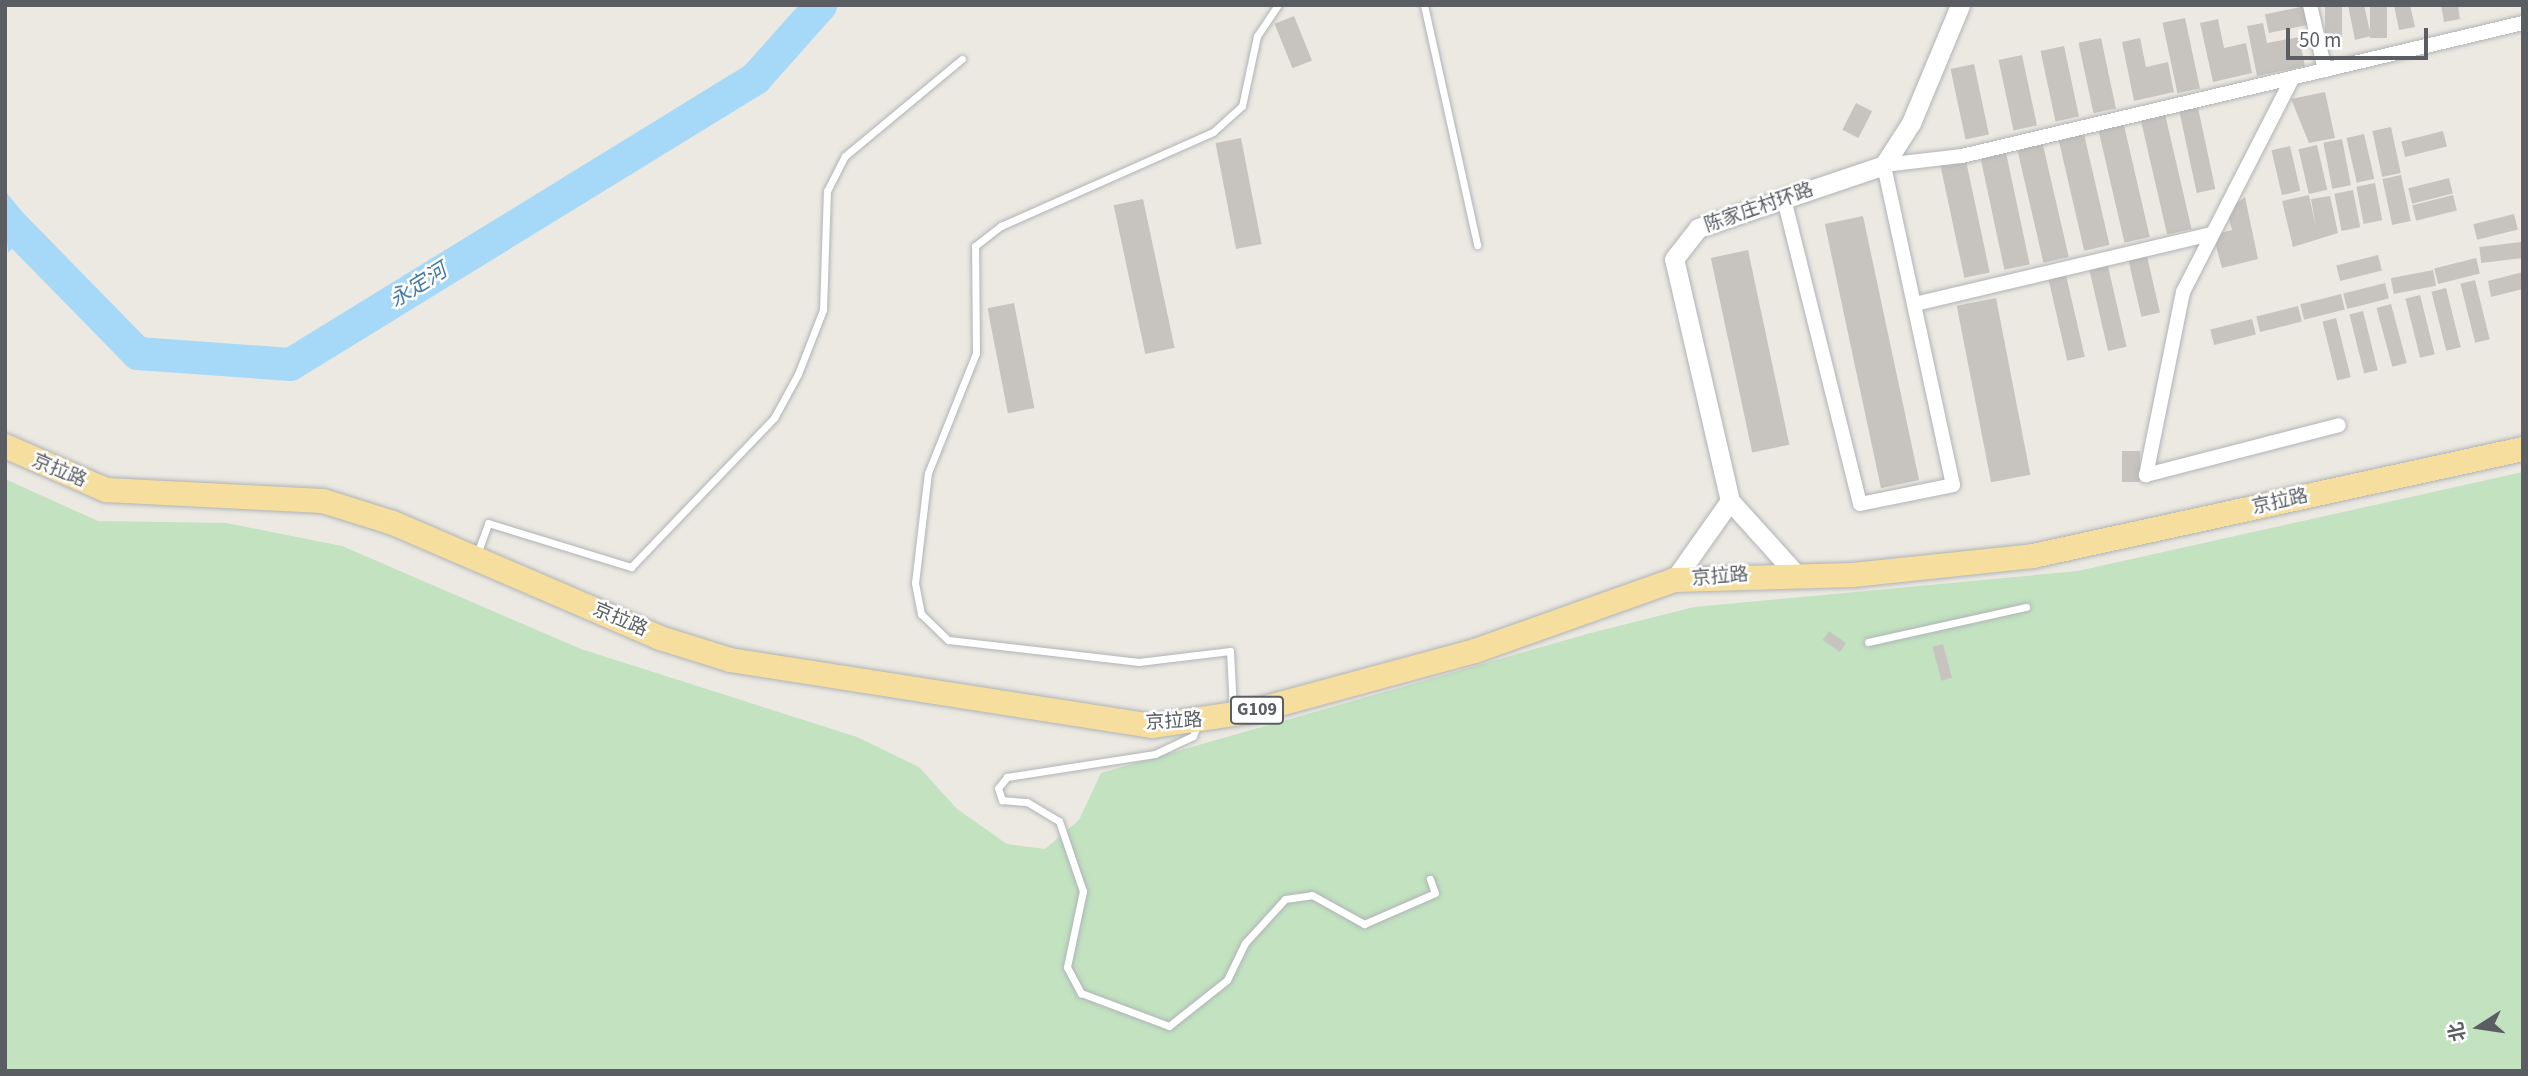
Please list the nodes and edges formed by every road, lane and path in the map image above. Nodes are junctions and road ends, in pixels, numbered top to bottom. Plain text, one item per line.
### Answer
1 (1278, 5) edge
2 (1424, 5) edge
3 (1960, 5) edge
4 (2310, 5) edge
5 (2523, 23) edge
6 (962, 59) dead end
7 (2325, 70) junction
8 (2292, 79) junction
9 (1884, 165) junction
10 (1784, 199) junction
11 (2212, 234) junction
12 (1477, 245) dead end
13 (1915, 304) junction
14 (2339, 425) dead end
15 (5, 446) edge
16 (2523, 449) edge
17 (1730, 502) junction
18 (475, 558) junction
19 (1797, 574) junction
20 (1674, 580) junction
21 (2026, 607) dead end
22 (1868, 642) dead end
23 (1234, 715) junction
24 (1199, 723) junction
25 (1430, 879) dead end

1 - 23 lane
2 - 12 lane
3 - 9 street
4 - 7 street
5 - 7 street
6 - 18 lane
7 - 8 street
8 - 9 street
8 - 11 street
9 - 10 street, 陈家庄村环路
9 - 13 street
10 - 13 street
10 - 17 street, 陈家庄村环路
11 - 13 street
11 - 14 street
15 - 18 highway, 京拉路 / G109
16 - 19 highway, 京拉路 / G109
17 - 19 street
17 - 20 street
18 - 24 highway, 京拉路 / G109
19 - 20 highway, 京拉路 / G109
20 - 23 highway, 京拉路 / G109
21 - 22 lane
23 - 24 highway, 京拉路 / G109
24 - 25 lane

